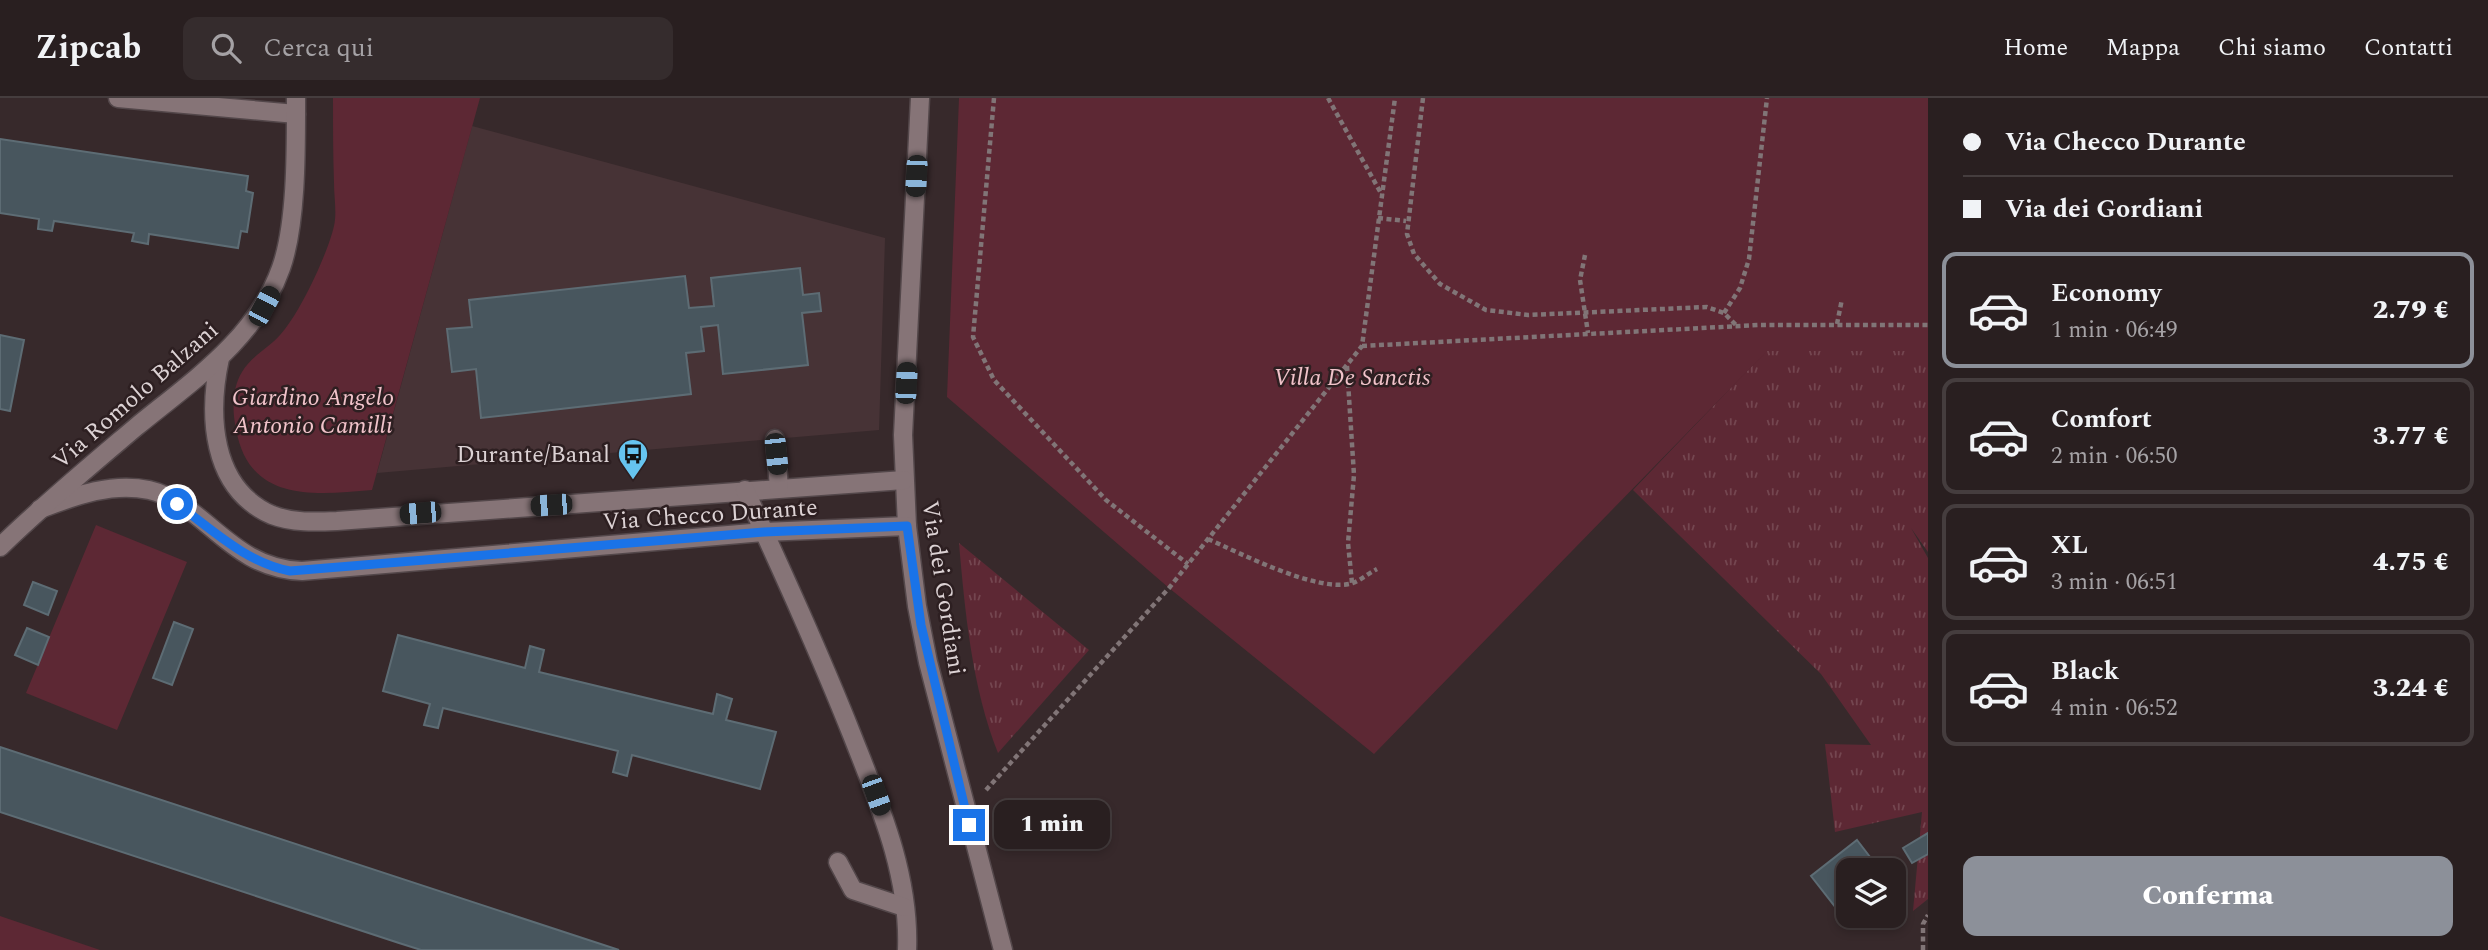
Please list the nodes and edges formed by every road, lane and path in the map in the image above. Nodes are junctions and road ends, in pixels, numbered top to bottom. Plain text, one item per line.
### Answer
1 (118, 98) edge
2 (920, 98) edge
3 (994, 98) edge
4 (1328, 98) edge
5 (1395, 98) edge
6 (1423, 98) edge
7 (1767, 98) edge
8 (296, 106) edge
9 (1382, 195) junction
10 (1378, 218) junction
11 (1406, 221) junction
12 (1585, 255) dead end
13 (1842, 299) dead end
14 (1584, 313) junction
15 (1724, 313) junction
16 (1837, 324) junction
17 (1928, 325) edge
18 (1736, 326) junction
19 (1588, 333) junction
20 (1362, 346) junction
21 (220, 358) junction
22 (1346, 365) junction
23 (775, 439) dead end
24 (904, 480) junction
25 (779, 488) junction
26 (746, 490) junction
27 (40, 509) junction
28 (907, 526) junction
29 (764, 532) junction
30 (1208, 538) junction
31 (0, 548) edge
32 (1188, 564) junction
33 (1377, 569) dead end
34 (1352, 583) junction
35 (982, 794) dead end
36 (838, 862) dead end
37 (904, 907) junction
38 (1928, 915) edge
39 (907, 950) edge
40 (1003, 950) edge
41 (1923, 950) edge

1 - 8 street
2 - 24 street, Via dei Gordiani
3 - 32 path
4 - 9 path
5 - 9 path
6 - 11 path
7 - 15 path
8 - 21 street, Via Romolo Balzani
9 - 10 path
10 - 11 path
10 - 20 path
11 - 14 path
12 - 14 path
13 - 16 path
14 - 15 path
14 - 19 path
15 - 18 path
16 - 17 path
16 - 18 path
18 - 19 path
19 - 20 path
20 - 22 path
21 - 26 street, Via Checco Durante
21 - 27 street, Via Romolo Balzani
22 - 30 path
22 - 34 path
23 - 25 street
24 - 25 street, Via Checco Durante
24 - 28 street, Via dei Gordiani
25 - 26 street, Via Checco Durante
26 - 29 street
27 - 29 street, Via Checco Durante
27 - 31 street, Via Romolo Balzani
28 - 29 street, Via Checco Durante
28 - 40 street, Via dei Gordiani
29 - 37 street
30 - 32 path
30 - 34 path
32 - 35 path
33 - 34 path
36 - 37 street
37 - 39 street
38 - 41 path

